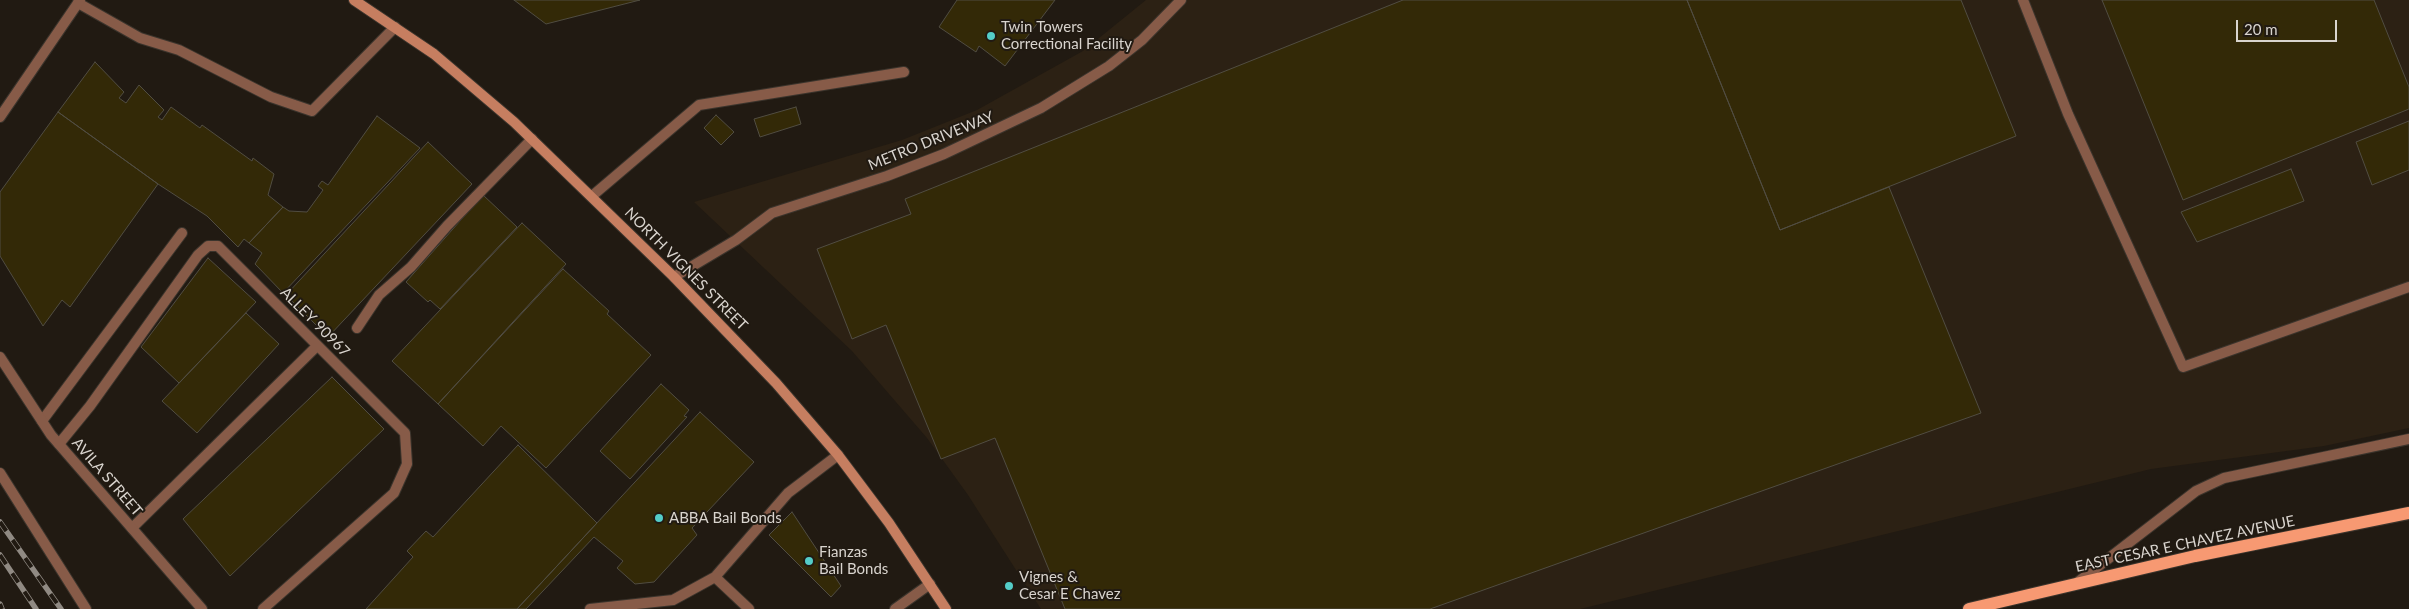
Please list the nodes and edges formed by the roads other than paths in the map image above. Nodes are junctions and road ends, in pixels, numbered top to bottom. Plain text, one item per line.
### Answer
1 (354, 0) edge
2 (1181, 0) edge
3 (2023, 0) edge
4 (79, 1) edge
5 (396, 27) junction
6 (904, 72) dead end
7 (0, 118) edge
8 (532, 139) junction
9 (592, 196) junction
10 (182, 233) dead end
11 (674, 277) junction
12 (2409, 287) edge
13 (357, 328) dead end
14 (317, 346) junction
15 (0, 357) edge
16 (42, 421) junction
17 (2409, 439) edge
18 (59, 444) junction
19 (838, 455) junction
20 (0, 473) edge
21 (2409, 513) edge
22 (132, 528) junction
23 (715, 577) junction
24 (930, 584) junction
25 (2074, 585) junction
26 (591, 608) edge
27 (86, 609) edge
28 (202, 609) edge
29 (263, 609) edge
30 (749, 609) edge
31 (895, 609) edge
32 (946, 609) edge
33 (1969, 609) edge

1 - 5 main road, NORTH VIGNES STREET
2 - 11 street, METRO DRIVEWAY
3 - 12 street
4 - 5 street
4 - 7 street
5 - 8 main road, NORTH VIGNES STREET
6 - 9 street
8 - 9 main road, NORTH VIGNES STREET
8 - 13 street
9 - 11 main road, NORTH VIGNES STREET
10 - 16 street
11 - 19 main road, NORTH VIGNES STREET
14 - 18 street, ALLEY 90967
14 - 22 street
14 - 29 street, ALLEY 90967
15 - 16 street, AVILA STREET
16 - 18 street, AVILA STREET
17 - 25 street
18 - 22 street, AVILA STREET
19 - 23 street
19 - 24 main road, NORTH VIGNES STREET
20 - 27 street
21 - 25 main road, EAST CESAR E CHAVEZ AVENUE
22 - 28 street, AVILA STREET
23 - 26 street
23 - 30 street
24 - 31 street
24 - 32 main road, NORTH VIGNES STREET
25 - 33 main road, EAST CESAR E CHAVEZ AVENUE

